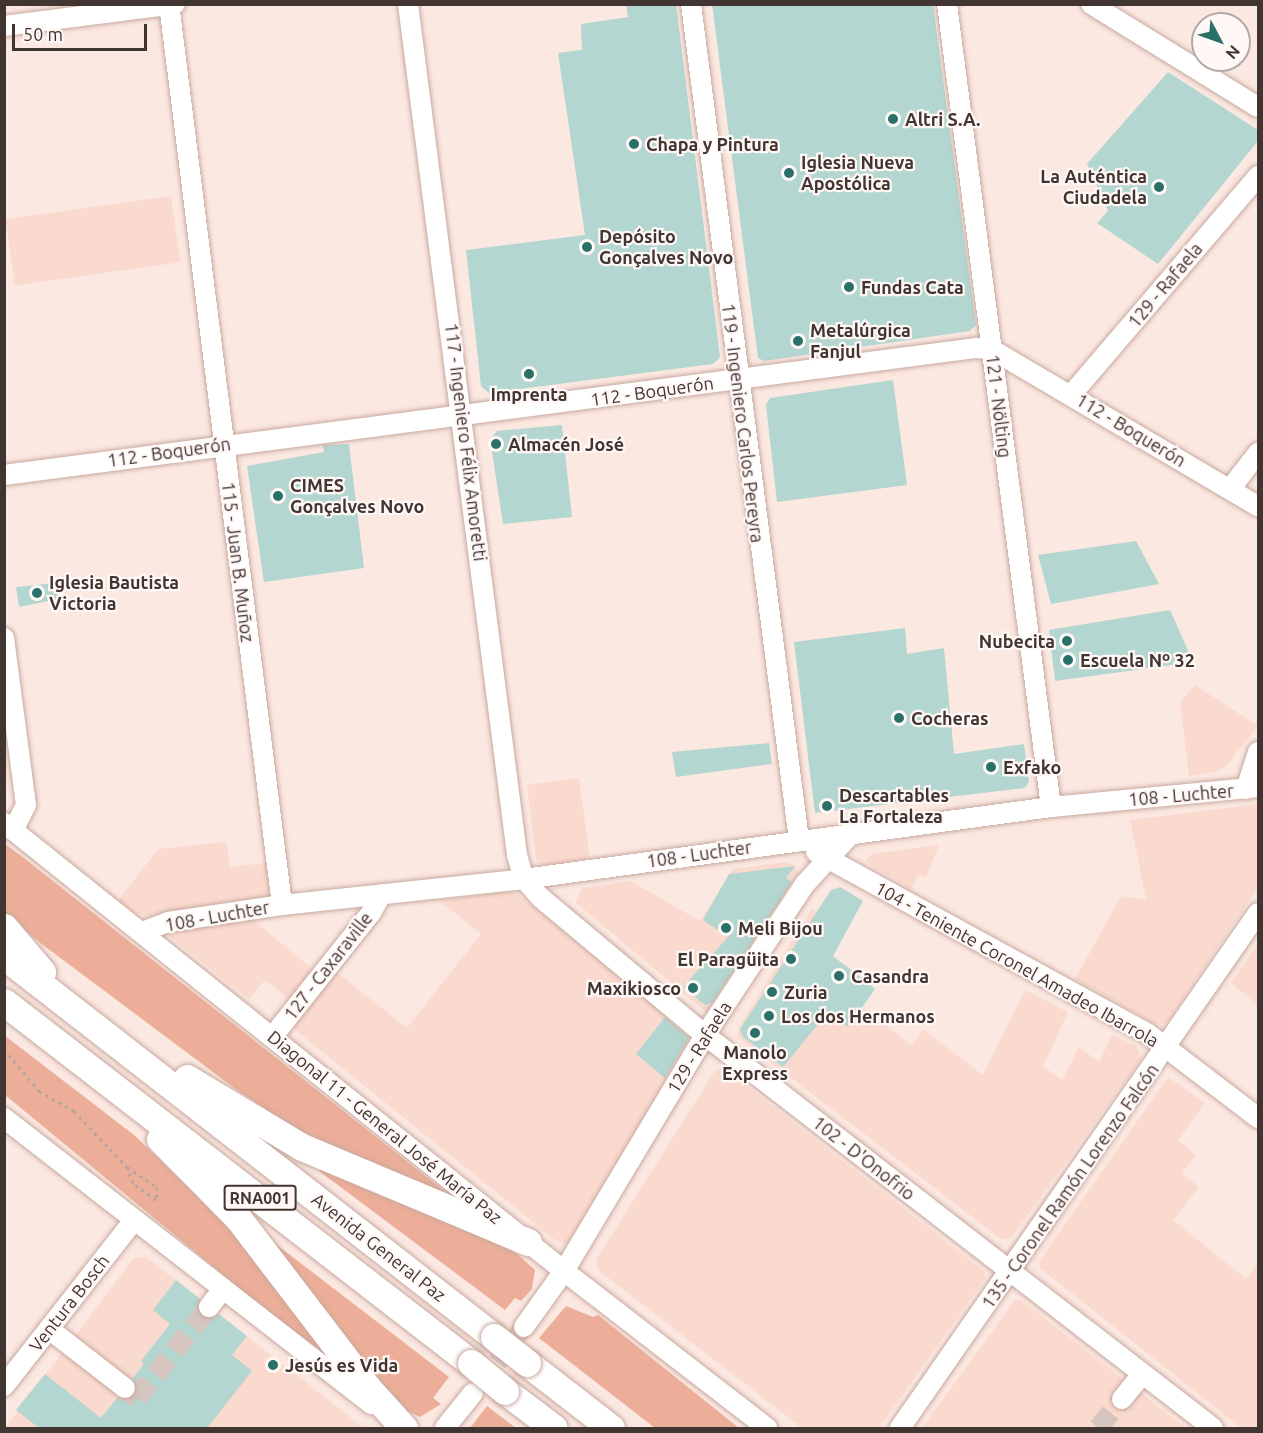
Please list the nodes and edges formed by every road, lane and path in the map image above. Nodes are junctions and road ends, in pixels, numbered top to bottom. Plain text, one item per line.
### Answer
1 (175, 4) edge
2 (408, 4) edge
3 (691, 4) edge
4 (947, 4) edge
5 (1091, 4) edge
6 (169, 5) edge
7 (4, 26) edge
8 (1258, 107) edge
9 (1258, 176) edge
10 (991, 349) junction
11 (737, 379) junction
12 (1072, 394) junction
13 (463, 416) junction
14 (222, 444) junction
15 (1258, 453) edge
16 (4, 475) edge
17 (1230, 489) junction
18 (1258, 506) edge
19 (4, 638) edge
20 (1258, 752) edge
21 (1252, 788) edge
22 (1051, 807) junction
23 (7, 827) edge
24 (850, 835) junction
25 (799, 840) junction
26 (828, 858) junction
27 (524, 879) junction
28 (381, 895) junction
29 (282, 905) junction
30 (1258, 913) edge
31 (4, 927) edge
32 (142, 932) junction
33 (4, 956) edge
34 (4, 1002) edge
35 (67, 1004) junction
36 (92, 1021) junction
37 (48, 1034) junction
38 (705, 1035) junction
39 (273, 1036) junction
40 (1166, 1047) junction
41 (4, 1049) edge
42 (4, 1118) edge
43 (1258, 1118) edge
44 (127, 1167) junction
45 (134, 1220) junction
46 (528, 1242) junction
47 (564, 1271) junction
48 (1012, 1273) junction
49 (223, 1289) junction
50 (209, 1307) tunnel mouth
51 (524, 1327) tunnel mouth
52 (49, 1329) junction
53 (1142, 1374) junction
54 (4, 1386) edge
55 (125, 1389) tunnel mouth
56 (473, 1393) tunnel mouth
57 (1122, 1399) tunnel mouth
58 (404, 1428) edge
59 (445, 1428) edge
60 (554, 1428) edge
61 (611, 1428) edge
62 (767, 1428) edge
63 (900, 1428) edge
64 (1213, 1428) edge

1 - 6 street
2 - 13 street, 117 - Ingeniero Félix Amoretti
3 - 11 street, 119 - Ingeniero Carlos Pereyra
4 - 10 street, 121 - Nölting
5 - 8 street
6 - 7 street
6 - 14 street, 115 - Juan B. Muñoz
9 - 12 street, 129 - Rafaela
10 - 11 street, 112 - Boquerón
10 - 12 street, 112 - Boquerón
10 - 22 street, 121 - Nölting
11 - 13 street, 112 - Boquerón
11 - 25 street, 119 - Ingeniero Carlos Pereyra
12 - 17 street, 112 - Boquerón
13 - 14 street, 112 - Boquerón
13 - 27 street, 117 - Ingeniero Félix Amoretti
14 - 16 street, 112 - Boquerón
14 - 29 street, 115 - Juan B. Muñoz
15 - 17 street
17 - 18 street, 112 - Boquerón
19 - 23 street
20 - 21 street
21 - 22 street, 108 - Luchter
22 - 24 street, 108 - Luchter
23 - 32 street, Diagonal 11 - General José María Paz
24 - 25 street, 108 - Luchter
24 - 26 street, 129 - Rafaela
25 - 26 street, 104 - Teniente Coronel Amadeo Ibarrola
25 - 27 street, 108 - Luchter
26 - 38 street, 129 - Rafaela
26 - 40 street, 104 - Teniente Coronel Amadeo Ibarrola
27 - 28 street, 108 - Luchter
27 - 38 street, 102 - D'Onofrio
28 - 29 street, 108 - Luchter
28 - 39 street, 127 - Caxaraville
29 - 32 street, 108 - Luchter
30 - 40 street, 135 - Coronel Ramón Lorenzo Falcón
31 - 35 highway
32 - 39 street, Diagonal 11 - General José María Paz
33 - 35 highway, Avenida General Paz / RNA001
34 - 37 highway, Avenida General Paz / RNA001
35 - 36 highway, Avenida General Paz / RNA001
36 - 46 highway
36 - 61 highway, Avenida General Paz / RNA001, bridge
37 - 58 highway
37 - 60 highway, Avenida General Paz / RNA001, bridge
38 - 47 street, 129 - Rafaela
38 - 48 street, 102 - D'Onofrio
39 - 46 street, Diagonal 11 - General José María Paz
40 - 43 street, 104 - Teniente Coronel Amadeo Ibarrola
40 - 48 street, 135 - Coronel Ramón Lorenzo Falcón
41 - 44 path
42 - 45 street
44 - 44 path
45 - 49 street
45 - 52 street, Ventura Bosch
46 - 47 street, Diagonal 11 - General José María Paz
47 - 51 street, 129 - Rafaela
47 - 62 street, Diagonal 11 - General José María Paz
48 - 53 street, 102 - D'Onofrio
48 - 63 street, 135 - Coronel Ramón Lorenzo Falcón
49 - 50 street
49 - 58 street
52 - 54 street, Ventura Bosch
52 - 55 street
53 - 57 street
53 - 64 street, 102 - D'Onofrio
56 - 59 street

